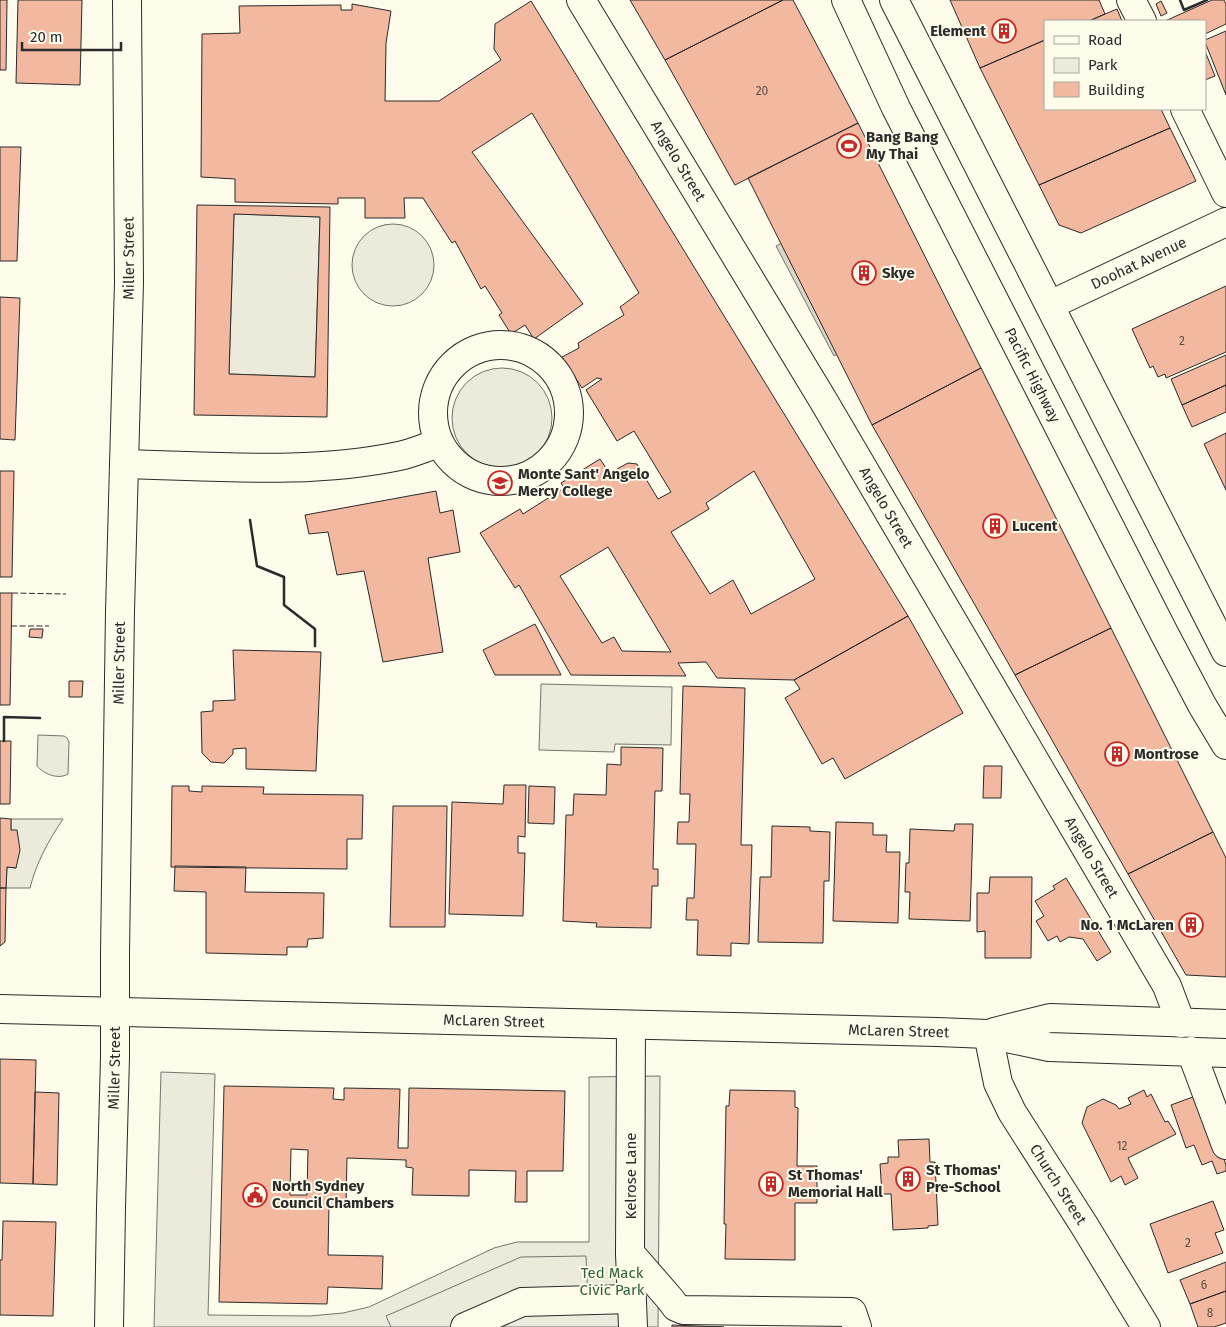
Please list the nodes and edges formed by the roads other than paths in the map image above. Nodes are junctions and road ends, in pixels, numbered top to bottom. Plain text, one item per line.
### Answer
1 (127, 0) edge
2 (580, 0) edge
3 (846, 0) edge
4 (894, 0) edge
5 (1131, 0) edge
6 (1141, 20) edge
7 (1185, 110) edge
8 (1226, 193) edge
9 (1226, 222) edge
10 (1050, 305) junction
11 (440, 443) junction
12 (124, 464) junction
13 (1226, 652) edge
14 (1225, 742) edge
15 (0, 1009) edge
16 (115, 1013) junction
17 (1180, 1023) junction
18 (1226, 1024) edge
19 (631, 1025) junction
20 (988, 1034) junction
21 (1191, 1051) junction
22 (1226, 1053) edge
23 (1226, 1145) edge
24 (630, 1252) junction
25 (631, 1299) junction
26 (109, 1327) edge
27 (465, 1327) edge
28 (633, 1327) edge
29 (857, 1327) edge
30 (1146, 1327) edge

1 - 12 street, Miller Street
2 - 17 street, Angelo Street
3 - 14 street, Pacific Highway
4 - 10 street
5 - 6 street
7 - 8 street
9 - 10 street, Doohat Avenue
10 - 13 street
11 - 11 street
11 - 12 street
12 - 16 street, Miller Street
15 - 16 street, McLaren Street
16 - 19 street, McLaren Street
16 - 26 street, Miller Street
17 - 18 street, McLaren Street
17 - 20 street, McLaren Street
19 - 20 street, McLaren Street
19 - 24 street, Kelrose Lane
20 - 21 street, McLaren Street
20 - 30 street, Church Street
21 - 22 street, McLaren Street
21 - 23 street
24 - 25 street, Kelrose Lane
24 - 29 street
25 - 27 street
25 - 28 street, Kelrose Lane

